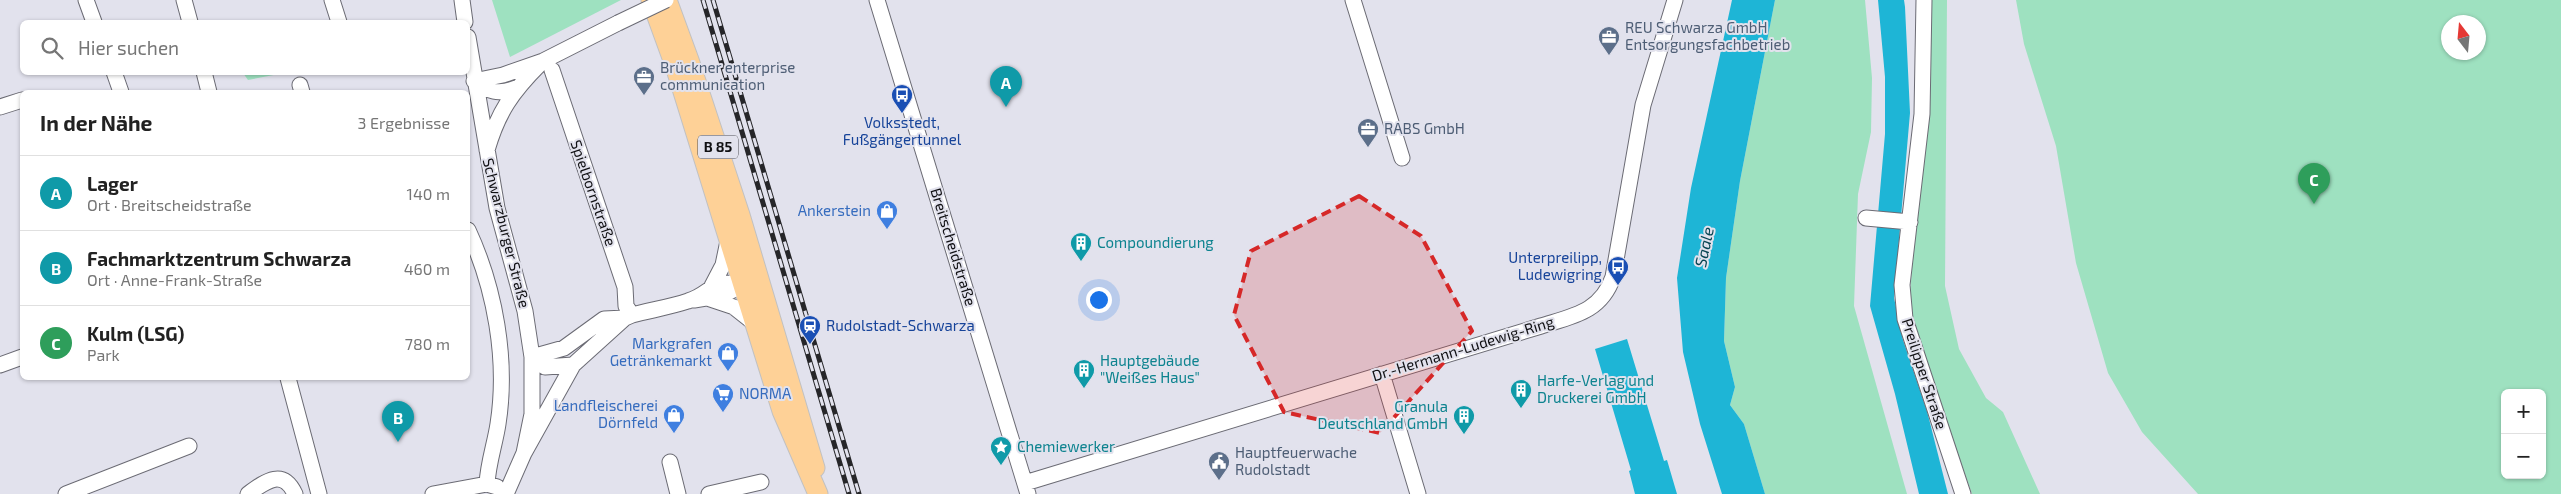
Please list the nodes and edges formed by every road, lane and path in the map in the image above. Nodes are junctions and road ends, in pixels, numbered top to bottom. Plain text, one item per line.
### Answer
1 (86, 0) edge
2 (184, 0) edge
3 (332, 0) edge
4 (462, 0) edge
5 (651, 0) edge
6 (666, 0) edge
7 (877, 0) edge
8 (1353, 0) edge
9 (1675, 0) edge
10 (1924, 0) edge
11 (93, 20) edge
12 (189, 20) edge
13 (338, 20) edge
14 (465, 20) edge
15 (470, 52) edge
16 (547, 65) junction
17 (115, 75) edge
18 (205, 75) edge
19 (474, 81) junction
20 (516, 88) junction
21 (120, 90) edge
22 (208, 90) edge
23 (20, 101) edge
24 (0, 108) edge
25 (486, 153) junction
26 (1402, 158) dead end
27 (1869, 218) dead end
28 (1907, 222) junction
29 (470, 236) edge
30 (728, 241) junction
31 (760, 279) junction
32 (742, 285) junction
33 (711, 293) junction
34 (628, 316) junction
35 (753, 322) junction
36 (532, 356) junction
37 (20, 358) edge
38 (0, 365) edge
39 (573, 365) junction
40 (1382, 374) junction
41 (289, 380) edge
42 (189, 446) dead end
43 (524, 453) junction
44 (670, 462) dead end
45 (761, 482) dead end
46 (487, 484) junction
47 (1027, 488) edge
48 (507, 492) edge
49 (66, 494) edge
50 (248, 494) edge
51 (295, 494) edge
52 (319, 494) edge
53 (432, 494) edge
54 (678, 494) edge
55 (709, 494) edge
56 (819, 494) edge
57 (1418, 494) edge
58 (1963, 494) edge

1 - 11 street
2 - 12 street
3 - 13 street
4 - 14 street
5 - 30 main road, B 85
6 - 16 street, bridge
6 - 31 main road, B 85
7 - 47 street, Breitscheidstraße
8 - 26 street
9 - 40 street, Dr.-Hermann-Ludewig-Ring
10 - 28 street, Preilipper Straße
15 - 19 street, Schwarzburger Straße
16 - 19 street
16 - 20 street
16 - 34 street, Spielbornstraße
17 - 21 street
18 - 22 street
19 - 20 street
19 - 25 street, Schwarzburger Straße
20 - 25 street
23 - 24 street
25 - 36 street, Schwarzburger Straße
27 - 28 street
28 - 58 street, Preilipper Straße
29 - 46 street
30 - 32 main road, B 85
30 - 33 street
31 - 32 main road
31 - 56 main road, B 85
32 - 33 street
32 - 35 main road, B 85
33 - 34 street, Schwarzburger Straße
33 - 35 street
34 - 36 street, Schwarzburger Straße
34 - 39 street, Schwarzburger Straße
35 - 56 main road, B 85
36 - 39 street
36 - 43 street, Schwarzburger Straße
37 - 38 street
39 - 43 street, Schwarzburger Straße
40 - 47 street, Dr.-Hermann-Ludewig-Ring
40 - 57 street
41 - 52 street
42 - 49 street
43 - 48 street, Schwarzburger Straße
44 - 54 street
45 - 55 street
46 - 48 street
46 - 53 street
50 - 51 street

